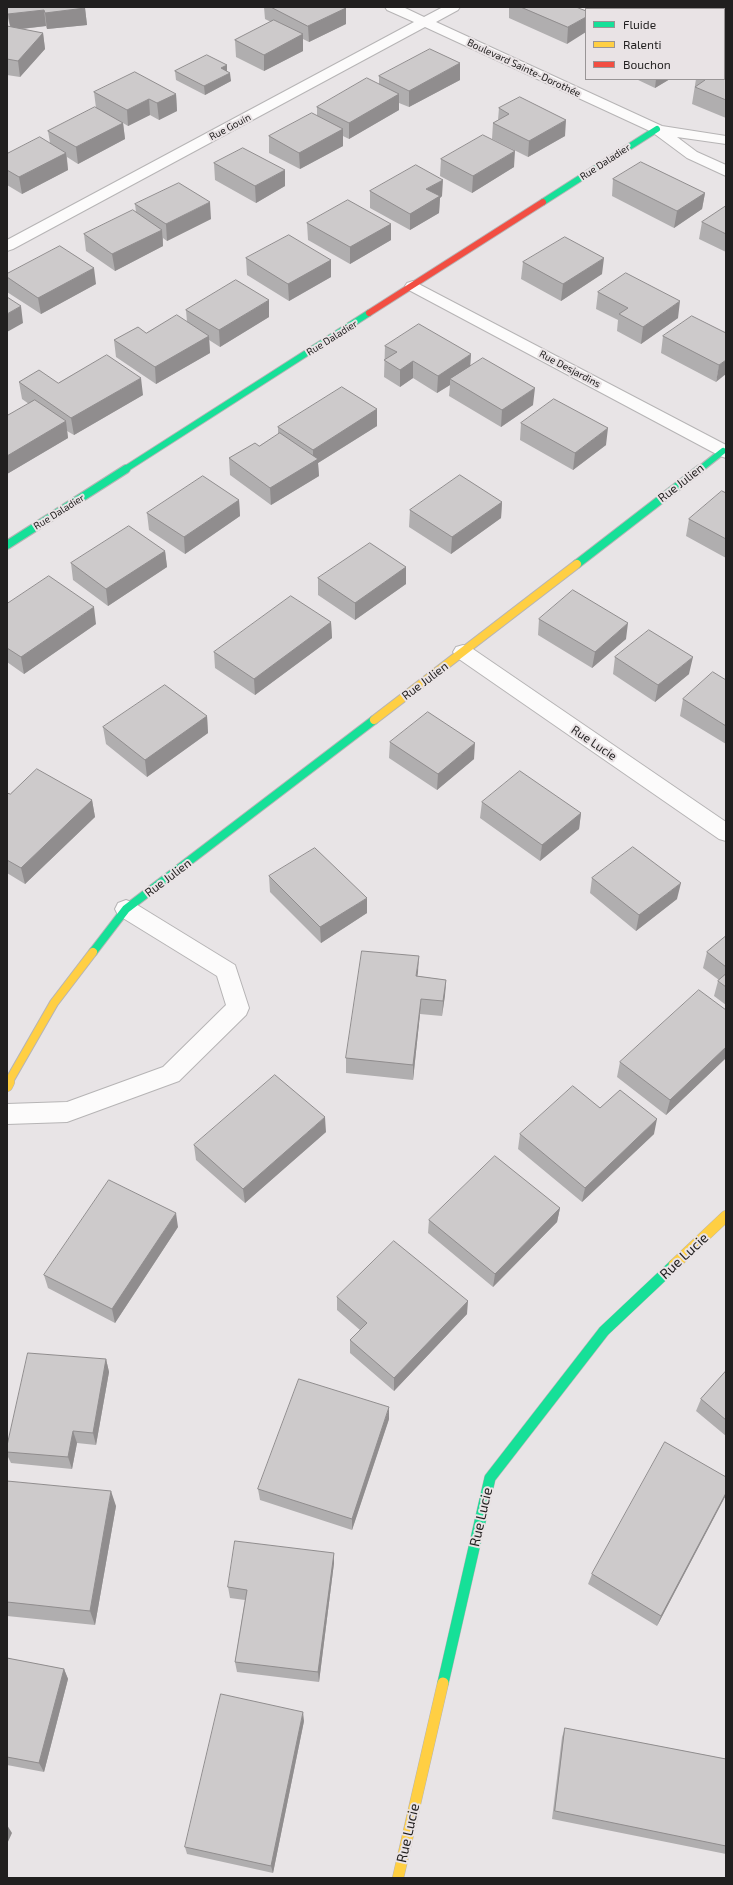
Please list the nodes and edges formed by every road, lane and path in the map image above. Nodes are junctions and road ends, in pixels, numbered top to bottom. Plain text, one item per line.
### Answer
1 (392, 7) edge
2 (453, 7) edge
3 (424, 22) junction
4 (657, 129) junction
5 (726, 140) edge
6 (726, 171) edge
7 (7, 246) edge
8 (413, 286) junction
9 (724, 451) edge
10 (7, 545) edge
11 (462, 652) junction
12 (726, 833) edge
13 (126, 909) junction
14 (7, 1086) edge
15 (7, 1114) edge
16 (726, 1216) edge
17 (398, 1878) edge

1 - 3 street, Boulevard Sainte-Dorothée
2 - 3 street, Rue Gouin
3 - 4 street, Boulevard Sainte-Dorothée
3 - 7 street, Rue Gouin
4 - 5 street, Boulevard Sainte-Dorothée
4 - 6 street, Boulevard Sainte-Dorothée
4 - 8 street, Rue Daladier
8 - 9 street, Rue Desjardins
8 - 10 street, Rue Daladier
9 - 11 street, Rue Julien
11 - 12 street, Rue Lucie
11 - 13 street, Rue Julien
13 - 14 street, Rue Julien
13 - 15 street
16 - 17 street, Rue Lucie

